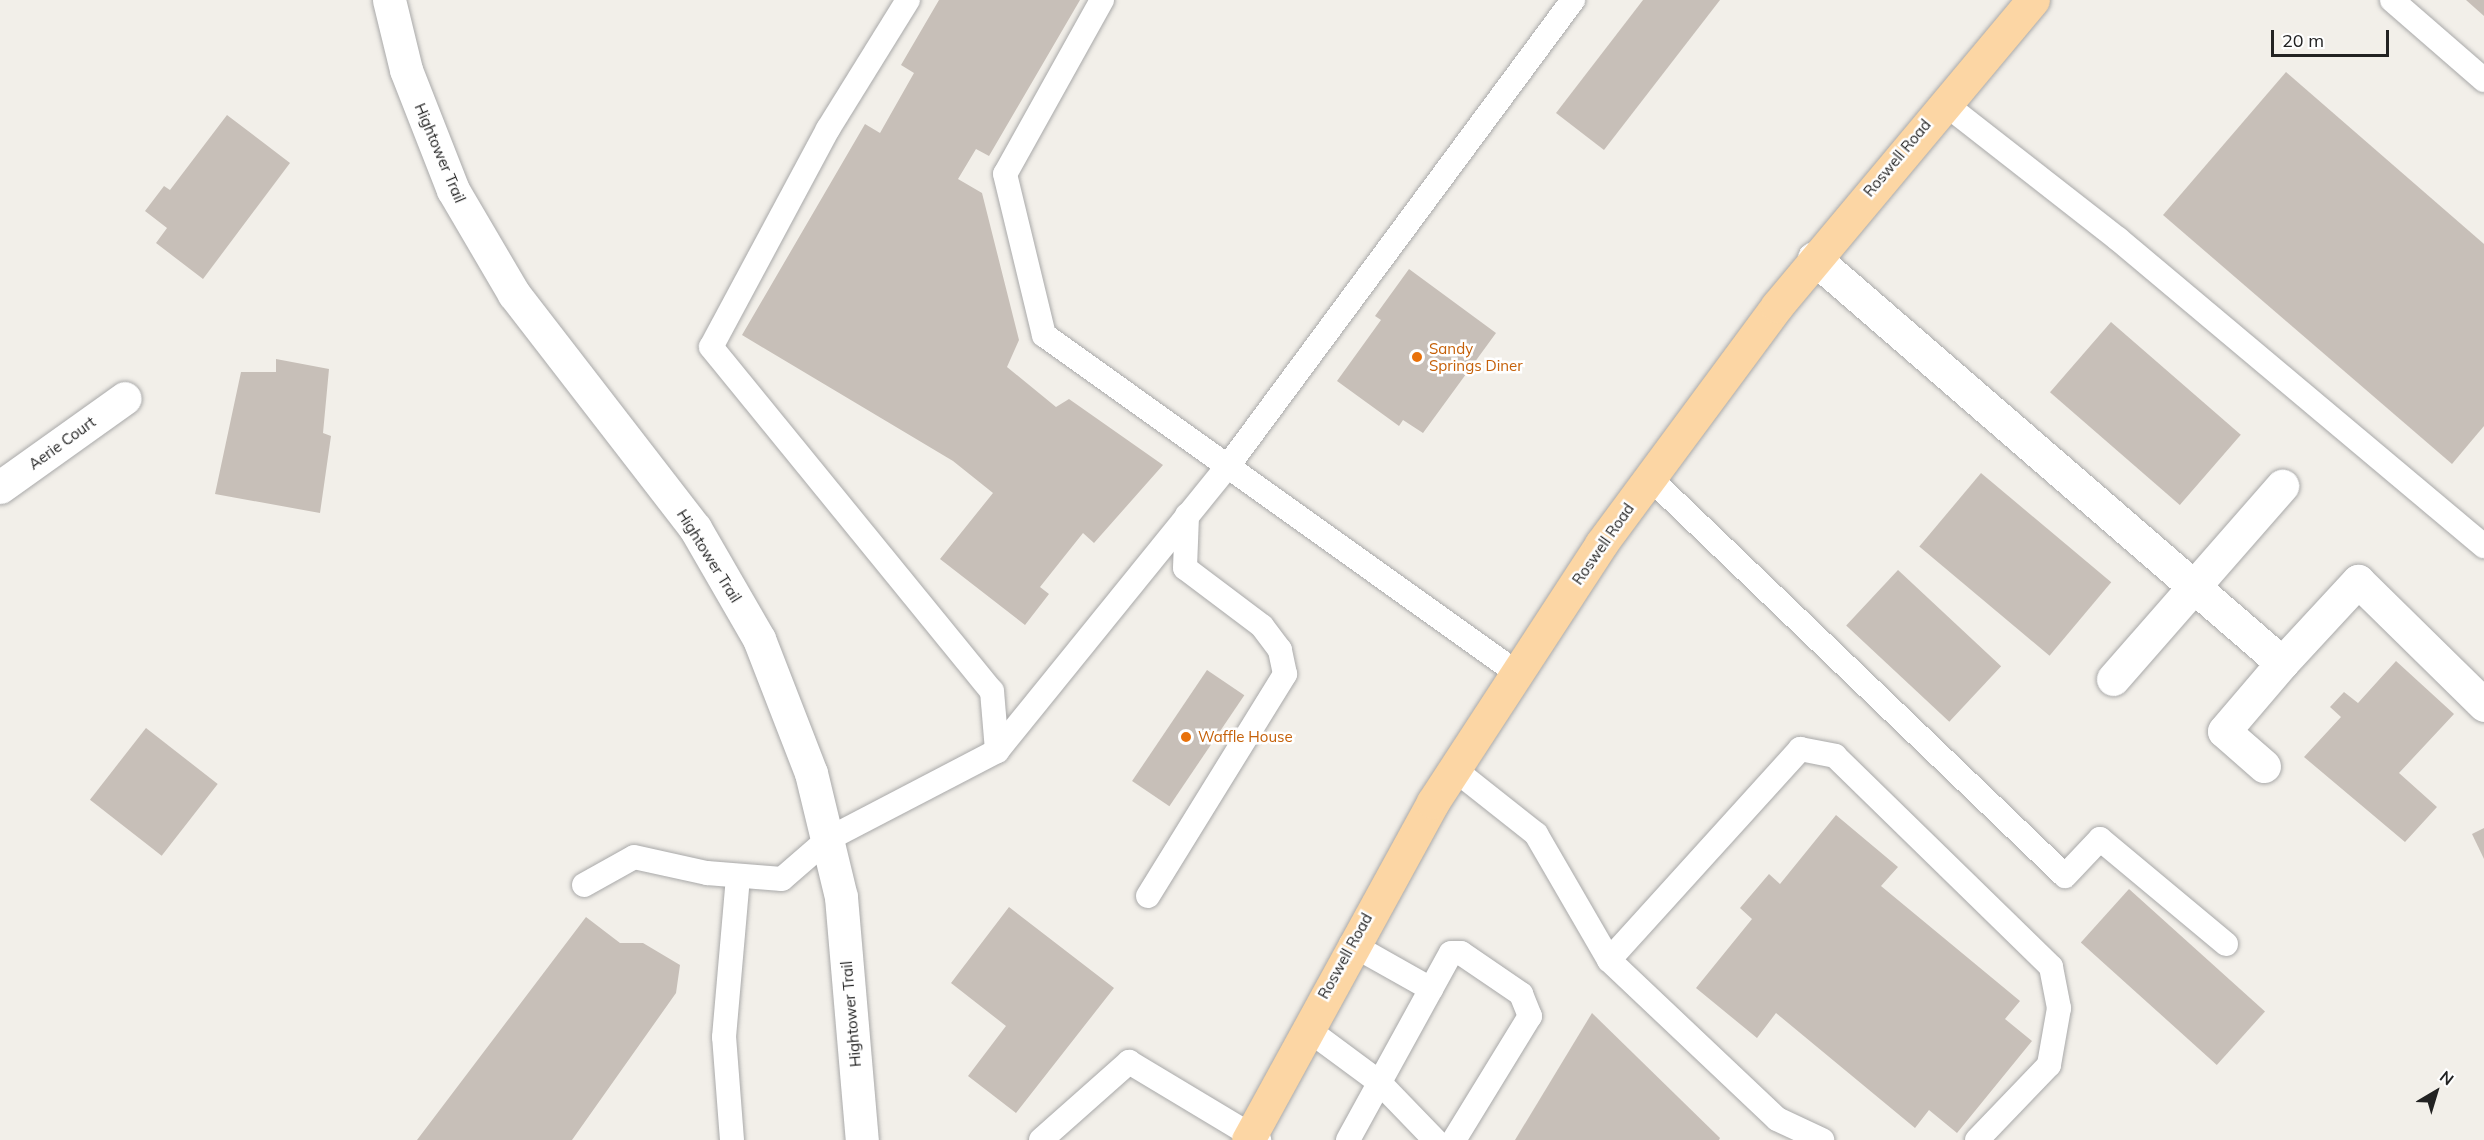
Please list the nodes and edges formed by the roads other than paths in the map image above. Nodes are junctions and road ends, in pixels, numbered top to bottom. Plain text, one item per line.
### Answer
1 (389, 0) edge
2 (908, 0) edge
3 (1102, 0) edge
4 (1573, 0) edge
5 (2033, 0) edge
6 (2392, 0) edge
7 (2484, 80) edge
8 (1944, 103) junction
9 (1814, 258) junction
10 (125, 398) dead end
11 (1228, 466) junction
12 (1650, 478) junction
13 (2282, 486) dead end
14 (0, 487) edge
15 (1187, 515) junction
16 (2484, 546) edge
17 (2196, 589) junction
18 (2282, 663) junction
19 (1517, 673) junction
20 (2113, 679) dead end
21 (2484, 705) edge
22 (997, 751) junction
23 (2264, 766) dead end
24 (1454, 769) junction
25 (828, 839) junction
26 (738, 877) junction
27 (584, 885) dead end
28 (1148, 896) dead end
29 (1351, 944) junction
30 (2226, 944) dead end
31 (1609, 960) junction
32 (1431, 989) junction
33 (1306, 1028) junction
34 (1379, 1082) junction
35 (1252, 1139) edge
36 (732, 1140) edge
37 (862, 1140) edge
38 (1041, 1140) edge
39 (1348, 1140) edge
40 (1435, 1140) edge
41 (1454, 1140) edge
42 (1822, 1140) edge
43 (1977, 1140) edge

1 - 25 street, Hightower Trail
2 - 22 lane
3 - 11 lane
4 - 11 lane
5 - 8 main road, Roswell Road
6 - 7 lane
8 - 9 main road, Roswell Road
8 - 16 lane
9 - 12 main road, Roswell Road
9 - 17 street
10 - 14 street, Aerie Court
11 - 15 lane
11 - 19 lane
12 - 19 main road, Roswell Road
12 - 30 lane
13 - 17 street
15 - 22 lane
15 - 28 lane
17 - 18 street
17 - 20 street
18 - 21 street
18 - 23 street
19 - 24 main road, Roswell Road
22 - 25 lane
24 - 29 main road, Roswell Road
24 - 31 lane
25 - 26 lane
25 - 37 street, Hightower Trail
26 - 27 lane
26 - 36 lane
29 - 32 lane
29 - 33 main road, Roswell Road
31 - 42 lane
31 - 43 lane
32 - 34 lane
32 - 41 lane
33 - 34 lane
33 - 35 main road, Roswell Road
34 - 39 lane
34 - 40 lane
35 - 38 lane

